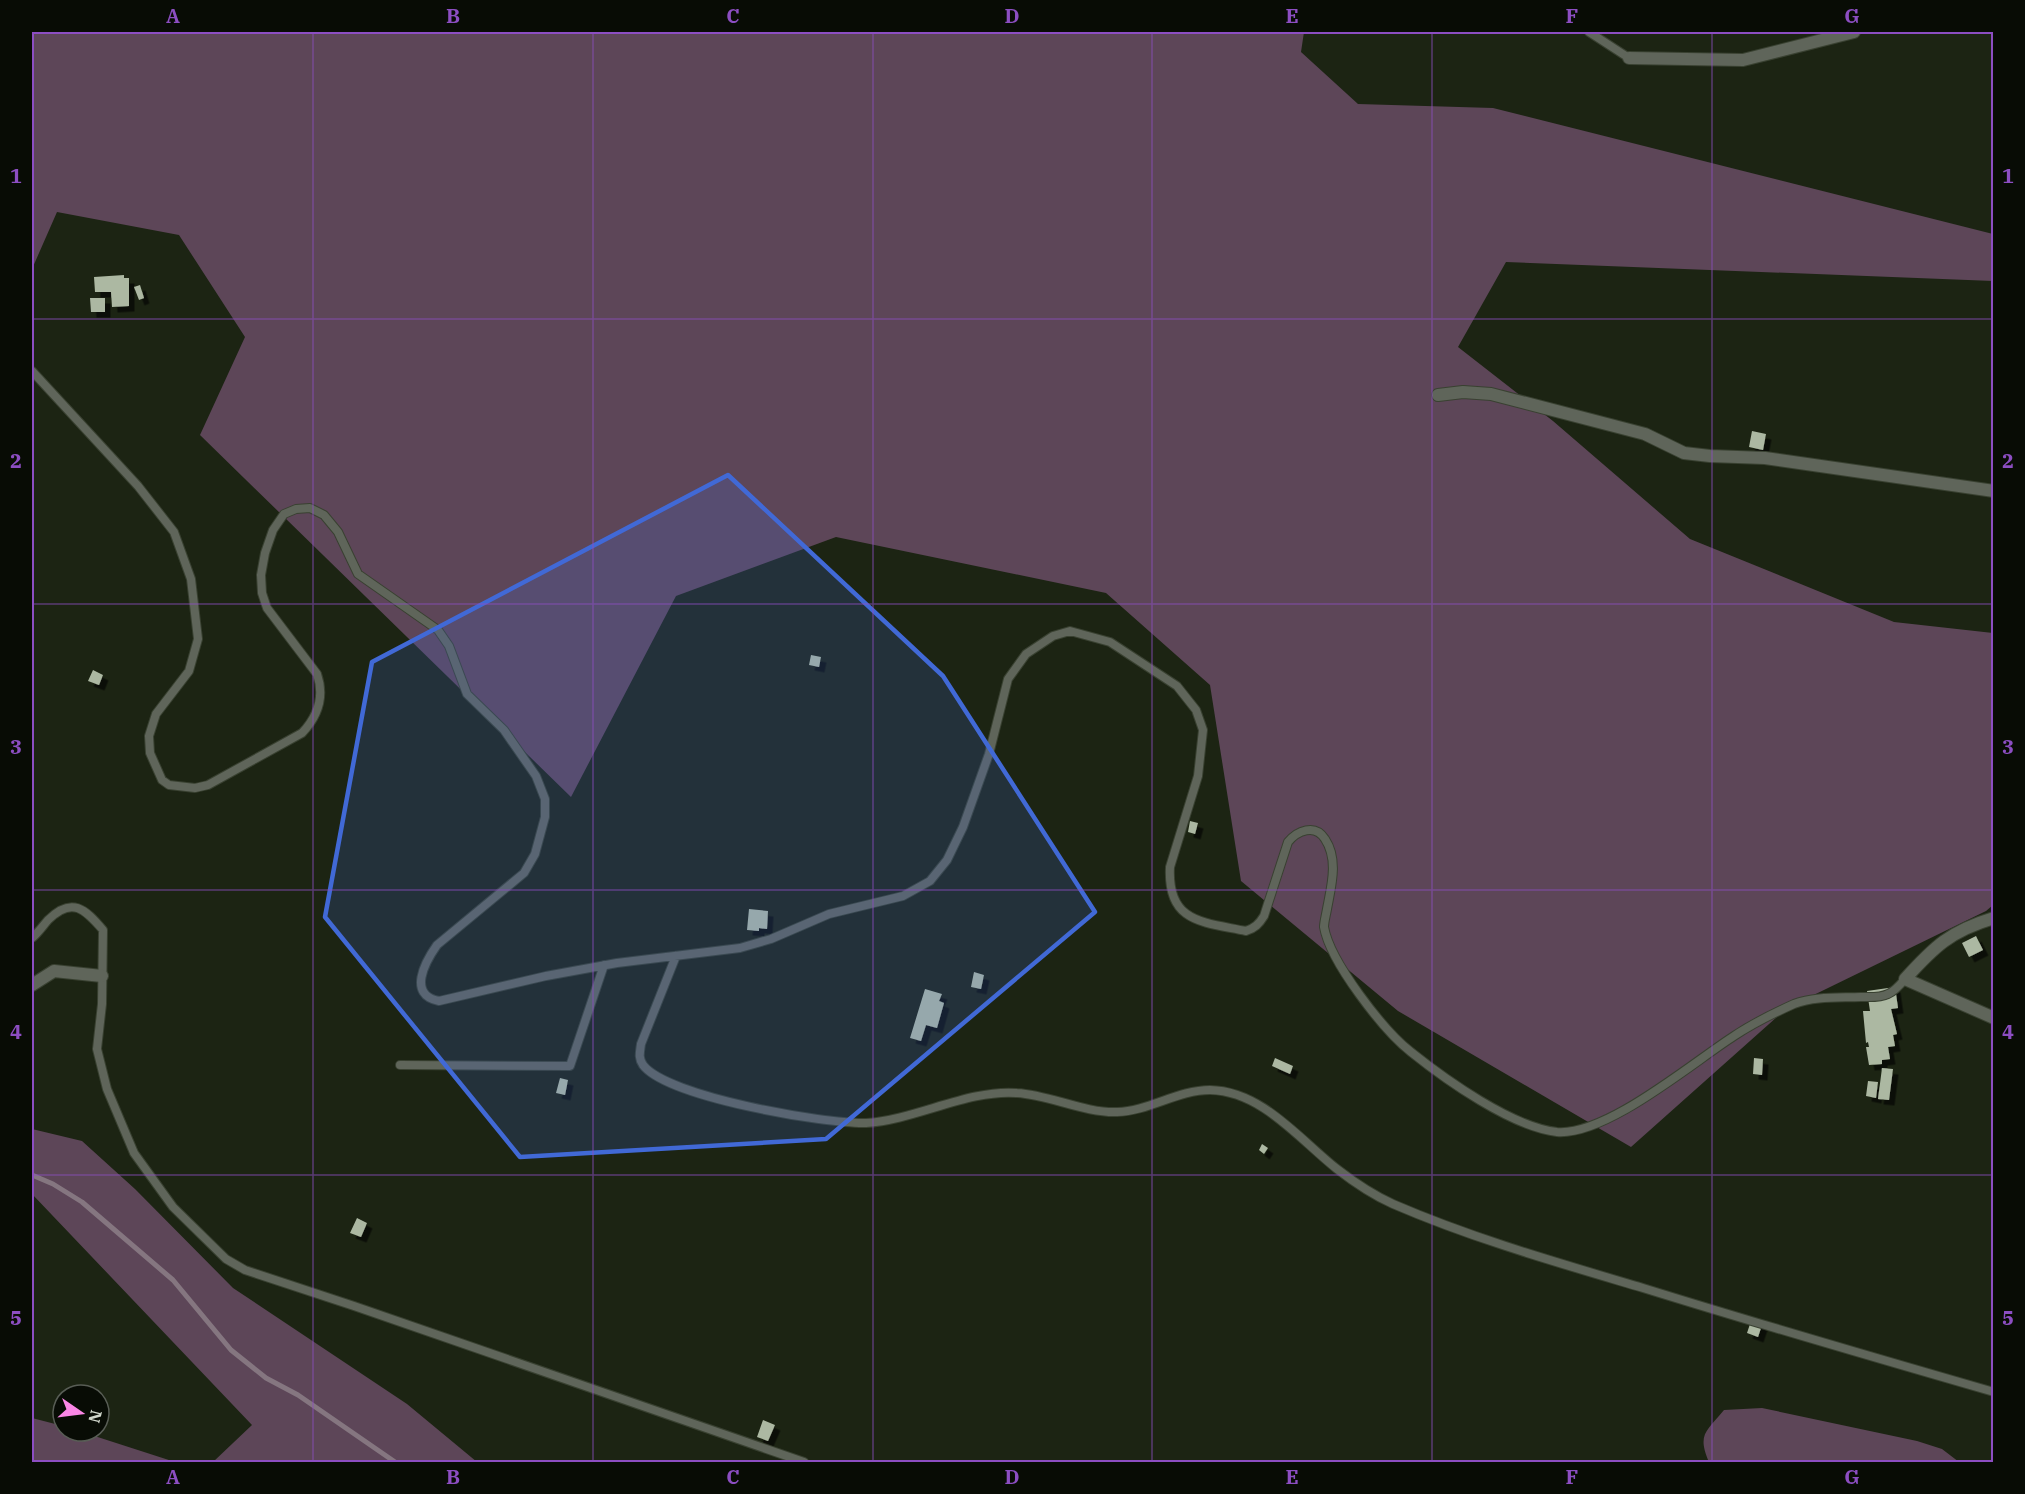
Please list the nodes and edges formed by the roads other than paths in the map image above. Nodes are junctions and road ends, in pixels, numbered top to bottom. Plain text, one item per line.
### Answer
1 (1589, 32) edge
2 (1854, 32) edge
3 (1629, 58) joint
4 (32, 371) edge
5 (1438, 395) dead end
6 (1994, 491) edge
7 (1994, 918) edge
8 (32, 938) edge
9 (676, 956) junction
10 (604, 965) junction
11 (102, 976) junction
12 (1905, 979) junction
13 (32, 985) edge
14 (1994, 1018) edge
15 (400, 1065) dead end
16 (1994, 1392) edge
17 (804, 1462) edge

1 - 3 lane
2 - 3 street
4 - 10 lane
5 - 6 street
7 - 12 street
8 - 11 lane
9 - 10 lane
9 - 12 lane
9 - 16 lane
10 - 15 lane
11 - 13 street
11 - 17 lane
12 - 14 street

